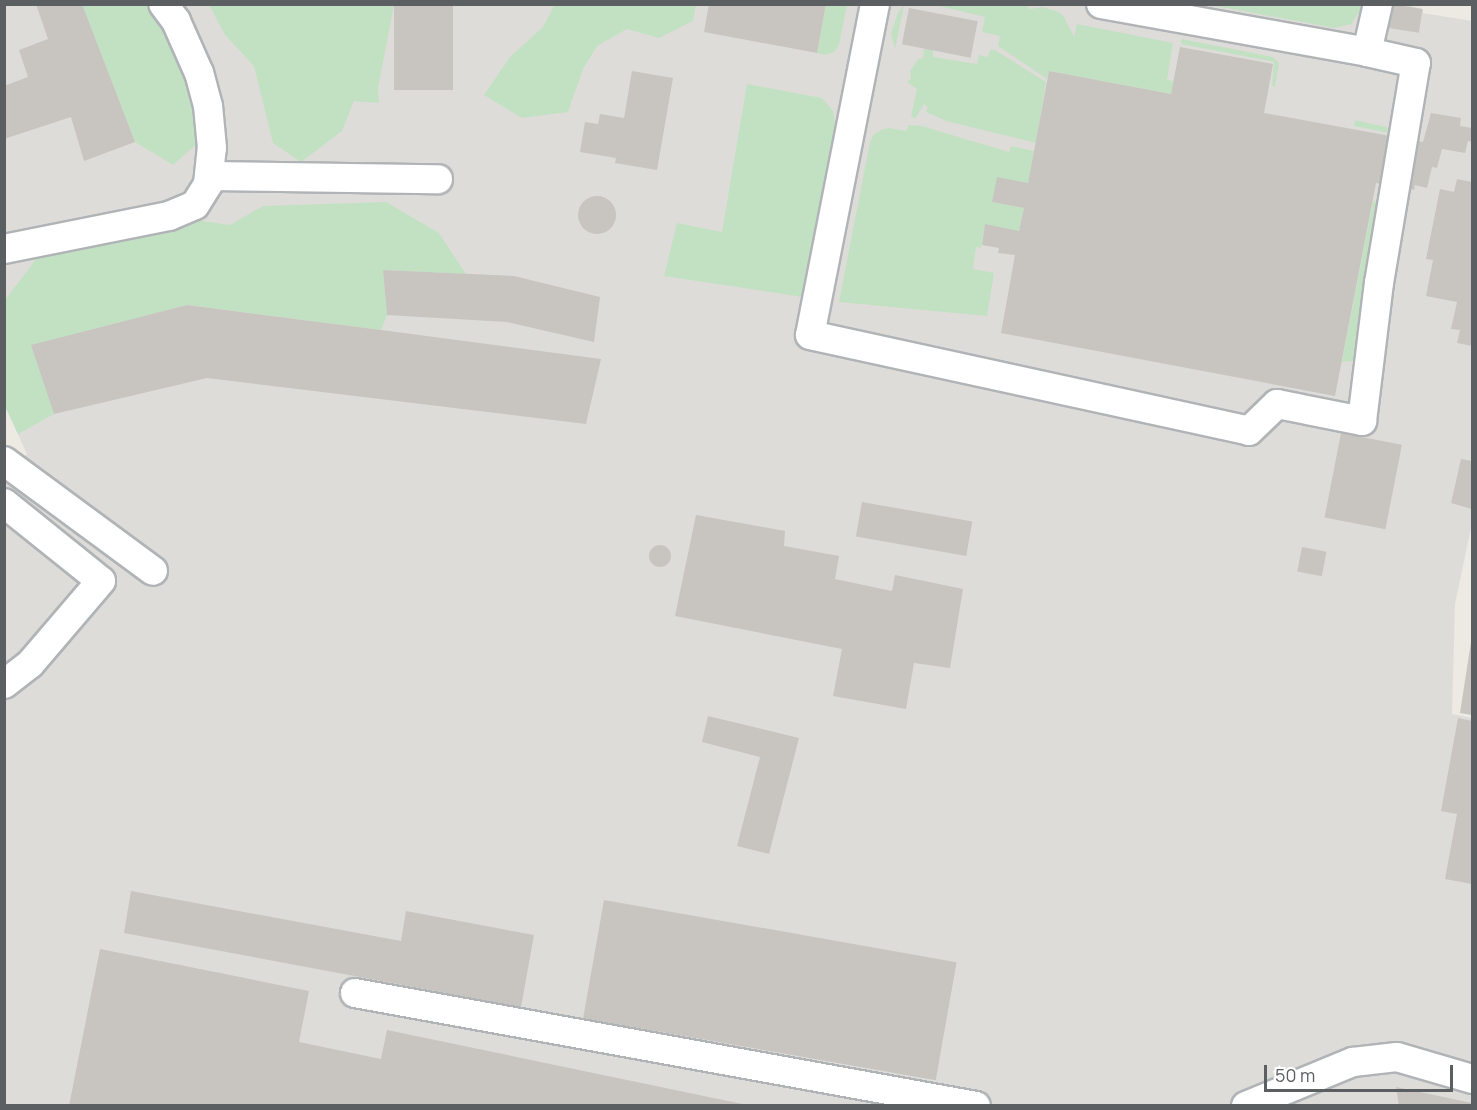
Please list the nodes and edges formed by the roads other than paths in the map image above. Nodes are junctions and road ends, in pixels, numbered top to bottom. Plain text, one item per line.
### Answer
1 (163, 4) edge
2 (875, 4) edge
3 (1101, 4) edge
4 (1378, 4) edge
5 (1367, 52) junction
6 (209, 176) junction
7 (438, 179) dead end
8 (4, 249) edge
9 (4, 461) edge
10 (4, 503) edge
11 (153, 571) dead end
12 (4, 684) edge
13 (355, 993) dead end
14 (1473, 1079) edge
15 (976, 1106) edge
16 (1246, 1106) edge

1 - 6 lane
2 - 5 lane
3 - 5 lane
4 - 5 lane
6 - 7 lane
6 - 8 lane
9 - 11 lane
10 - 12 lane
13 - 15 lane
14 - 16 lane

